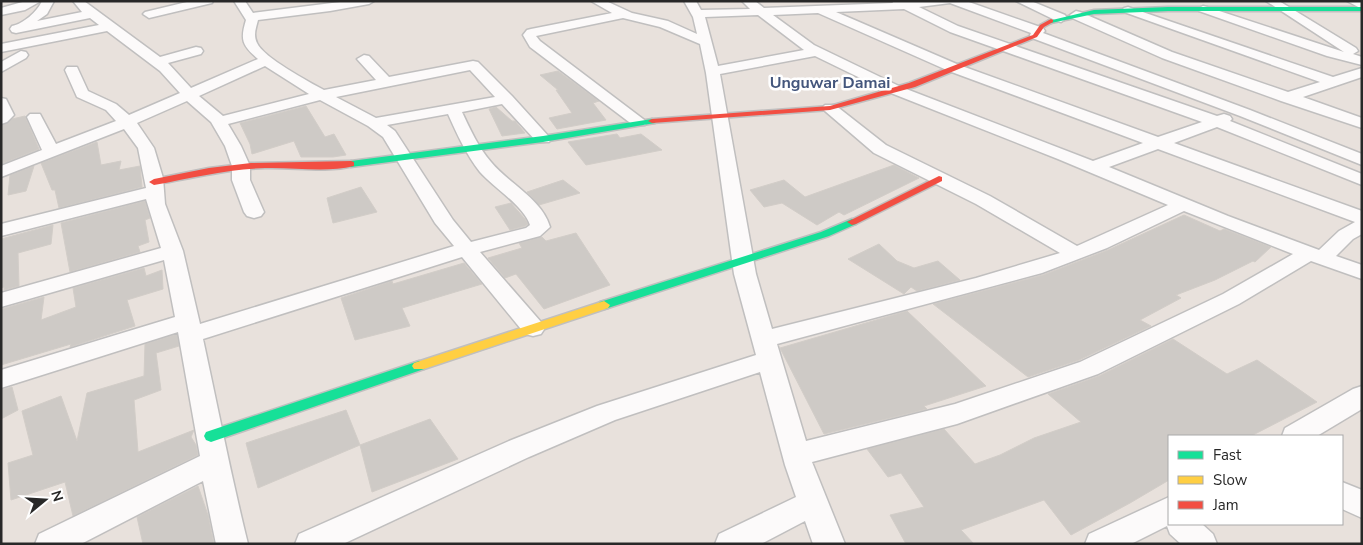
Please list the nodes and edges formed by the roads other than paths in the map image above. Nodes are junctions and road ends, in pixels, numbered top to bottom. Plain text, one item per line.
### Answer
1 (208, 1) edge
2 (239, 1) edge
3 (369, 1) edge
4 (596, 1) edge
5 (738, 1) edge
6 (747, 1) edge
7 (945, 1) edge
8 (954, 1) edge
9 (1021, 1) edge
10 (43, 3) edge
11 (72, 3) edge
12 (901, 4) edge
13 (1274, 4) edge
14 (1356, 6) edge
15 (694, 9) edge
16 (818, 9) junction
17 (1203, 9) junction
18 (1128, 10) junction
19 (758, 11) junction
20 (1, 12) edge
21 (92, 14) junction
22 (149, 14) dead end
23 (625, 14) junction
24 (1076, 15) junction
25 (1362, 15) edge
26 (251, 17) junction
27 (1062, 18) junction
28 (109, 27) junction
29 (16, 29) junction
30 (1037, 33) junction
31 (1, 37) edge
32 (1210, 40) junction
33 (705, 42) junction
34 (1, 48) edge
35 (1006, 48) junction
36 (196, 51) dead end
37 (816, 52) junction
38 (1163, 53) junction
39 (21, 56) dead end
40 (364, 59) dead end
41 (267, 60) junction
42 (1362, 60) edge
43 (158, 62) junction
44 (1, 68) edge
45 (954, 68) junction
46 (72, 70) dead end
47 (712, 71) junction
48 (1362, 72) edge
49 (386, 82) junction
50 (1334, 82) junction
51 (896, 90) junction
52 (188, 94) junction
53 (322, 95) junction
54 (1290, 97) junction
55 (507, 99) junction
56 (1, 102) edge
57 (830, 108) junction
58 (452, 109) junction
59 (1244, 112) junction
60 (721, 115) junction
61 (35, 117) dead end
62 (1, 119) edge
63 (127, 122) junction
64 (219, 122) junction
65 (638, 122) junction
66 (1218, 122) junction
67 (374, 123) junction
68 (1362, 123) edge
69 (543, 138) junction
70 (1159, 143) junction
71 (472, 148) junction
72 (52, 152) junction
73 (403, 157) junction
74 (1362, 160) edge
75 (241, 166) junction
76 (1093, 167) junction
77 (1, 172) edge
78 (939, 179) junction
79 (1362, 180) edge
80 (155, 186) junction
81 (1184, 204) junction
82 (254, 212) dead end
83 (1362, 218) edge
84 (1362, 226) edge
85 (1, 230) edge
86 (466, 248) junction
87 (173, 251) junction
88 (1075, 253) junction
89 (1316, 256) junction
90 (742, 259) junction
91 (1362, 273) edge
92 (1, 300) edge
93 (189, 328) junction
94 (532, 328) junction
95 (766, 349) junction
96 (1, 379) edge
97 (1362, 396) edge
98 (1297, 435) edge
99 (213, 449) junction
100 (796, 455) junction
101 (1343, 495) edge
102 (813, 503) junction
103 (1362, 505) edge
104 (1168, 516) edge
105 (1183, 525) edge
106 (50, 544) edge
107 (232, 544) edge
108 (310, 544) edge
109 (730, 544) edge
110 (829, 544) edge
111 (1100, 544) edge
112 (1202, 544) edge

1 - 22 street
2 - 26 street
3 - 26 street
4 - 23 street
5 - 15 street
6 - 19 street
7 - 12 street
8 - 30 street
9 - 27 street
10 - 11 street
10 - 20 street
10 - 29 street
11 - 21 street
12 - 16 street
12 - 35 street
13 - 14 street
13 - 17 street
13 - 42 street
14 - 25 street
15 - 19 street
15 - 33 street
16 - 19 street
16 - 45 street
17 - 18 street
17 - 42 street
18 - 24 street
18 - 32 street
19 - 37 street
21 - 28 street
21 - 29 street
23 - 33 street
23 - 65 street
24 - 27 street
24 - 38 street
26 - 41 street
27 - 30 street
28 - 34 street
28 - 43 street
29 - 31 street
30 - 35 street
30 - 59 street
32 - 38 street
32 - 50 street
33 - 47 street
35 - 45 street
35 - 66 street
36 - 43 street
37 - 47 street
37 - 51 street
38 - 54 street
39 - 44 street
40 - 49 street
41 - 52 street
41 - 53 street
43 - 52 street
45 - 51 street
45 - 70 street
46 - 63 street
47 - 60 street
48 - 50 street
49 - 53 street
49 - 55 street
50 - 54 street
51 - 57 street
51 - 76 street
52 - 63 street
52 - 64 street
53 - 64 street
53 - 67 street
54 - 59 street
54 - 68 street
55 - 58 street
55 - 69 street
56 - 62 street
57 - 60 street
57 - 78 street
58 - 67 street
58 - 71 street
59 - 66 street
59 - 74 street
60 - 65 street
60 - 90 street
61 - 72 street
63 - 72 street
63 - 80 street
64 - 75 street
65 - 69 street
66 - 70 street
66 - 79 street
67 - 73 street
69 - 71 street
70 - 76 street
70 - 83 street
71 - 73 street
71 - 86 street
72 - 77 street
73 - 75 street
73 - 86 street
75 - 80 street
75 - 82 street
76 - 81 street
78 - 88 street
78 - 90 street
80 - 85 street
80 - 87 street
81 - 88 street
81 - 89 street
84 - 89 street
86 - 93 street
86 - 94 street
87 - 92 street
87 - 93 street
88 - 95 street
89 - 91 street
89 - 100 street
90 - 94 street
90 - 95 street
93 - 96 street
93 - 99 street
94 - 99 street
95 - 100 street
95 - 108 street
97 - 98 street
99 - 106 street
99 - 107 street
100 - 102 street
101 - 103 street
102 - 109 street
102 - 110 street
104 - 111 street
105 - 112 street

